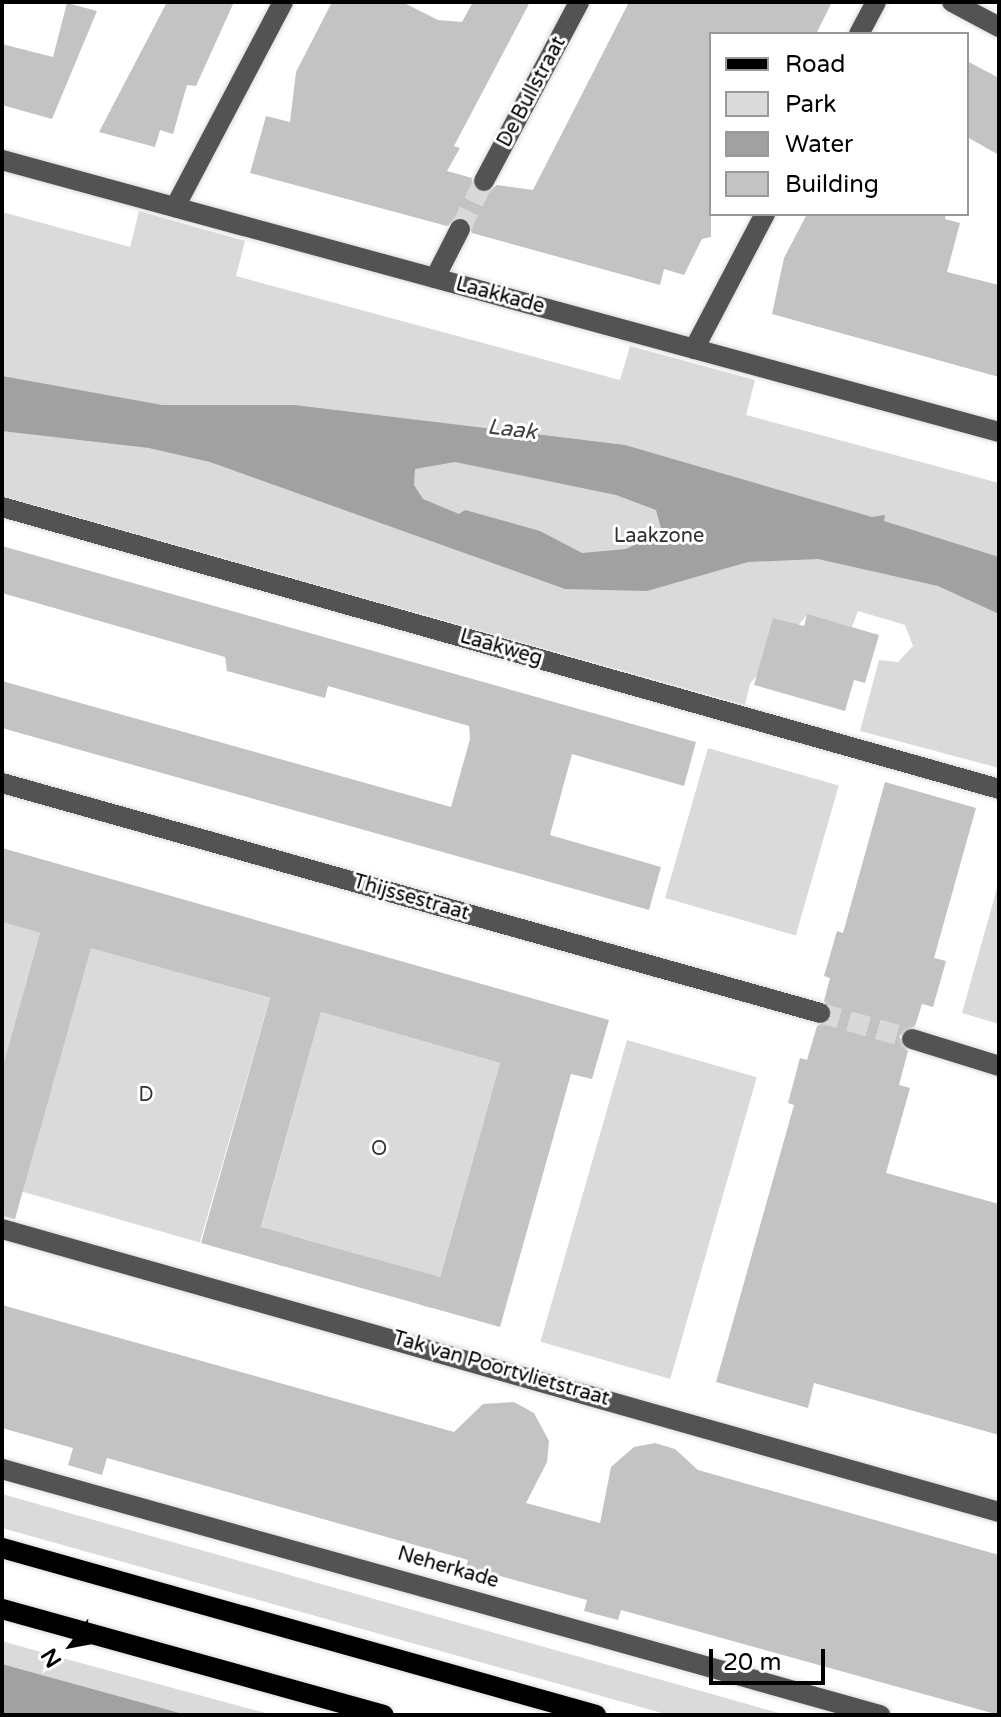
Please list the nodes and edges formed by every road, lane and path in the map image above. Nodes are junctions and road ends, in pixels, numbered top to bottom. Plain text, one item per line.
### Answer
1 (283, 2) edge
2 (579, 2) edge
3 (876, 2) edge
4 (952, 2) edge
5 (999, 27) edge
6 (860, 32) edge
7 (2, 160) edge
8 (484, 181) tunnel mouth
9 (175, 207) junction
10 (764, 216) edge
11 (460, 229) tunnel mouth
12 (435, 278) junction
13 (694, 349) junction
14 (999, 432) edge
15 (2, 507) edge
16 (2, 783) edge
17 (999, 789) edge
18 (820, 1013) tunnel mouth
19 (912, 1039) tunnel mouth
20 (999, 1066) edge
21 (2, 1229) edge
22 (2, 1469) edge
23 (999, 1512) edge
24 (2, 1548) edge
25 (2, 1609) edge
26 (384, 1715) edge
27 (596, 1715) edge
28 (880, 1715) edge

1 - 9 street
2 - 8 street, De Bullstraat
3 - 6 street
4 - 5 street
7 - 9 street, Laakkade
9 - 12 street, Laakkade
10 - 13 street
11 - 12 street
12 - 13 street, Laakkade
13 - 14 street, Laakkade
15 - 17 street, Laakweg
16 - 18 street, Thijssestraat
19 - 20 street
21 - 23 street, Tak van Poortvlietstraat
22 - 28 street, Neherkade
24 - 27 main road
25 - 26 main road

